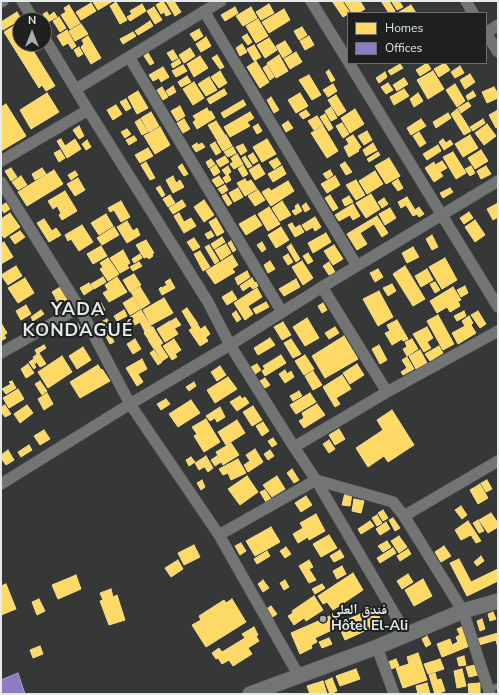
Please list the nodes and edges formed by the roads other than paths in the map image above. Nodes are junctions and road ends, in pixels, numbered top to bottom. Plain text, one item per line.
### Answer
1 (22, 1) edge
2 (221, 1) edge
3 (311, 1) edge
4 (466, 1) edge
5 (204, 11) junction
6 (29, 12) edge
7 (472, 12) edge
8 (498, 25) edge
9 (487, 32) edge
10 (487, 35) edge
11 (52, 50) edge
12 (498, 52) edge
13 (129, 57) junction
14 (347, 59) edge
15 (350, 64) edge
16 (76, 88) junction
17 (88, 110) junction
18 (1, 161) edge
19 (498, 181) edge
20 (1, 182) edge
21 (442, 215) junction
22 (357, 266) junction
23 (322, 287) junction
24 (498, 306) edge
25 (79, 307) junction
26 (282, 312) junction
27 (498, 331) edge
28 (230, 345) junction
29 (1, 353) edge
30 (387, 392) junction
31 (130, 404) junction
32 (294, 447) junction
33 (498, 461) edge
34 (316, 480) junction
35 (1, 484) edge
36 (404, 516) junction
37 (219, 535) junction
38 (498, 601) edge
39 (463, 611) junction
40 (407, 635) junction
41 (377, 647) junction
42 (299, 676) junction
43 (492, 690) edge
44 (267, 691) edge
45 (250, 694) edge
46 (394, 694) edge

1 - 6 street
2 - 5 street
3 - 14 street
4 - 7 street
5 - 13 street
5 - 22 street
8 - 9 street
10 - 12 street
11 - 16 street
13 - 16 street
13 - 26 street
15 - 21 street
16 - 17 street
17 - 18 street
17 - 28 street
19 - 21 street
20 - 25 street
21 - 22 street
21 - 24 street
22 - 23 street
23 - 26 street
23 - 30 street
25 - 29 street
25 - 31 street
26 - 28 street
27 - 30 street
28 - 31 street
28 - 32 street
30 - 32 street
31 - 35 street
31 - 37 street
32 - 34 street
33 - 36 street
34 - 36 street
34 - 37 street
34 - 40 street
36 - 39 street
37 - 42 street
38 - 39 street
39 - 40 street
39 - 43 street
40 - 41 street
41 - 42 street
41 - 46 street
42 - 44 street
44 - 45 street

